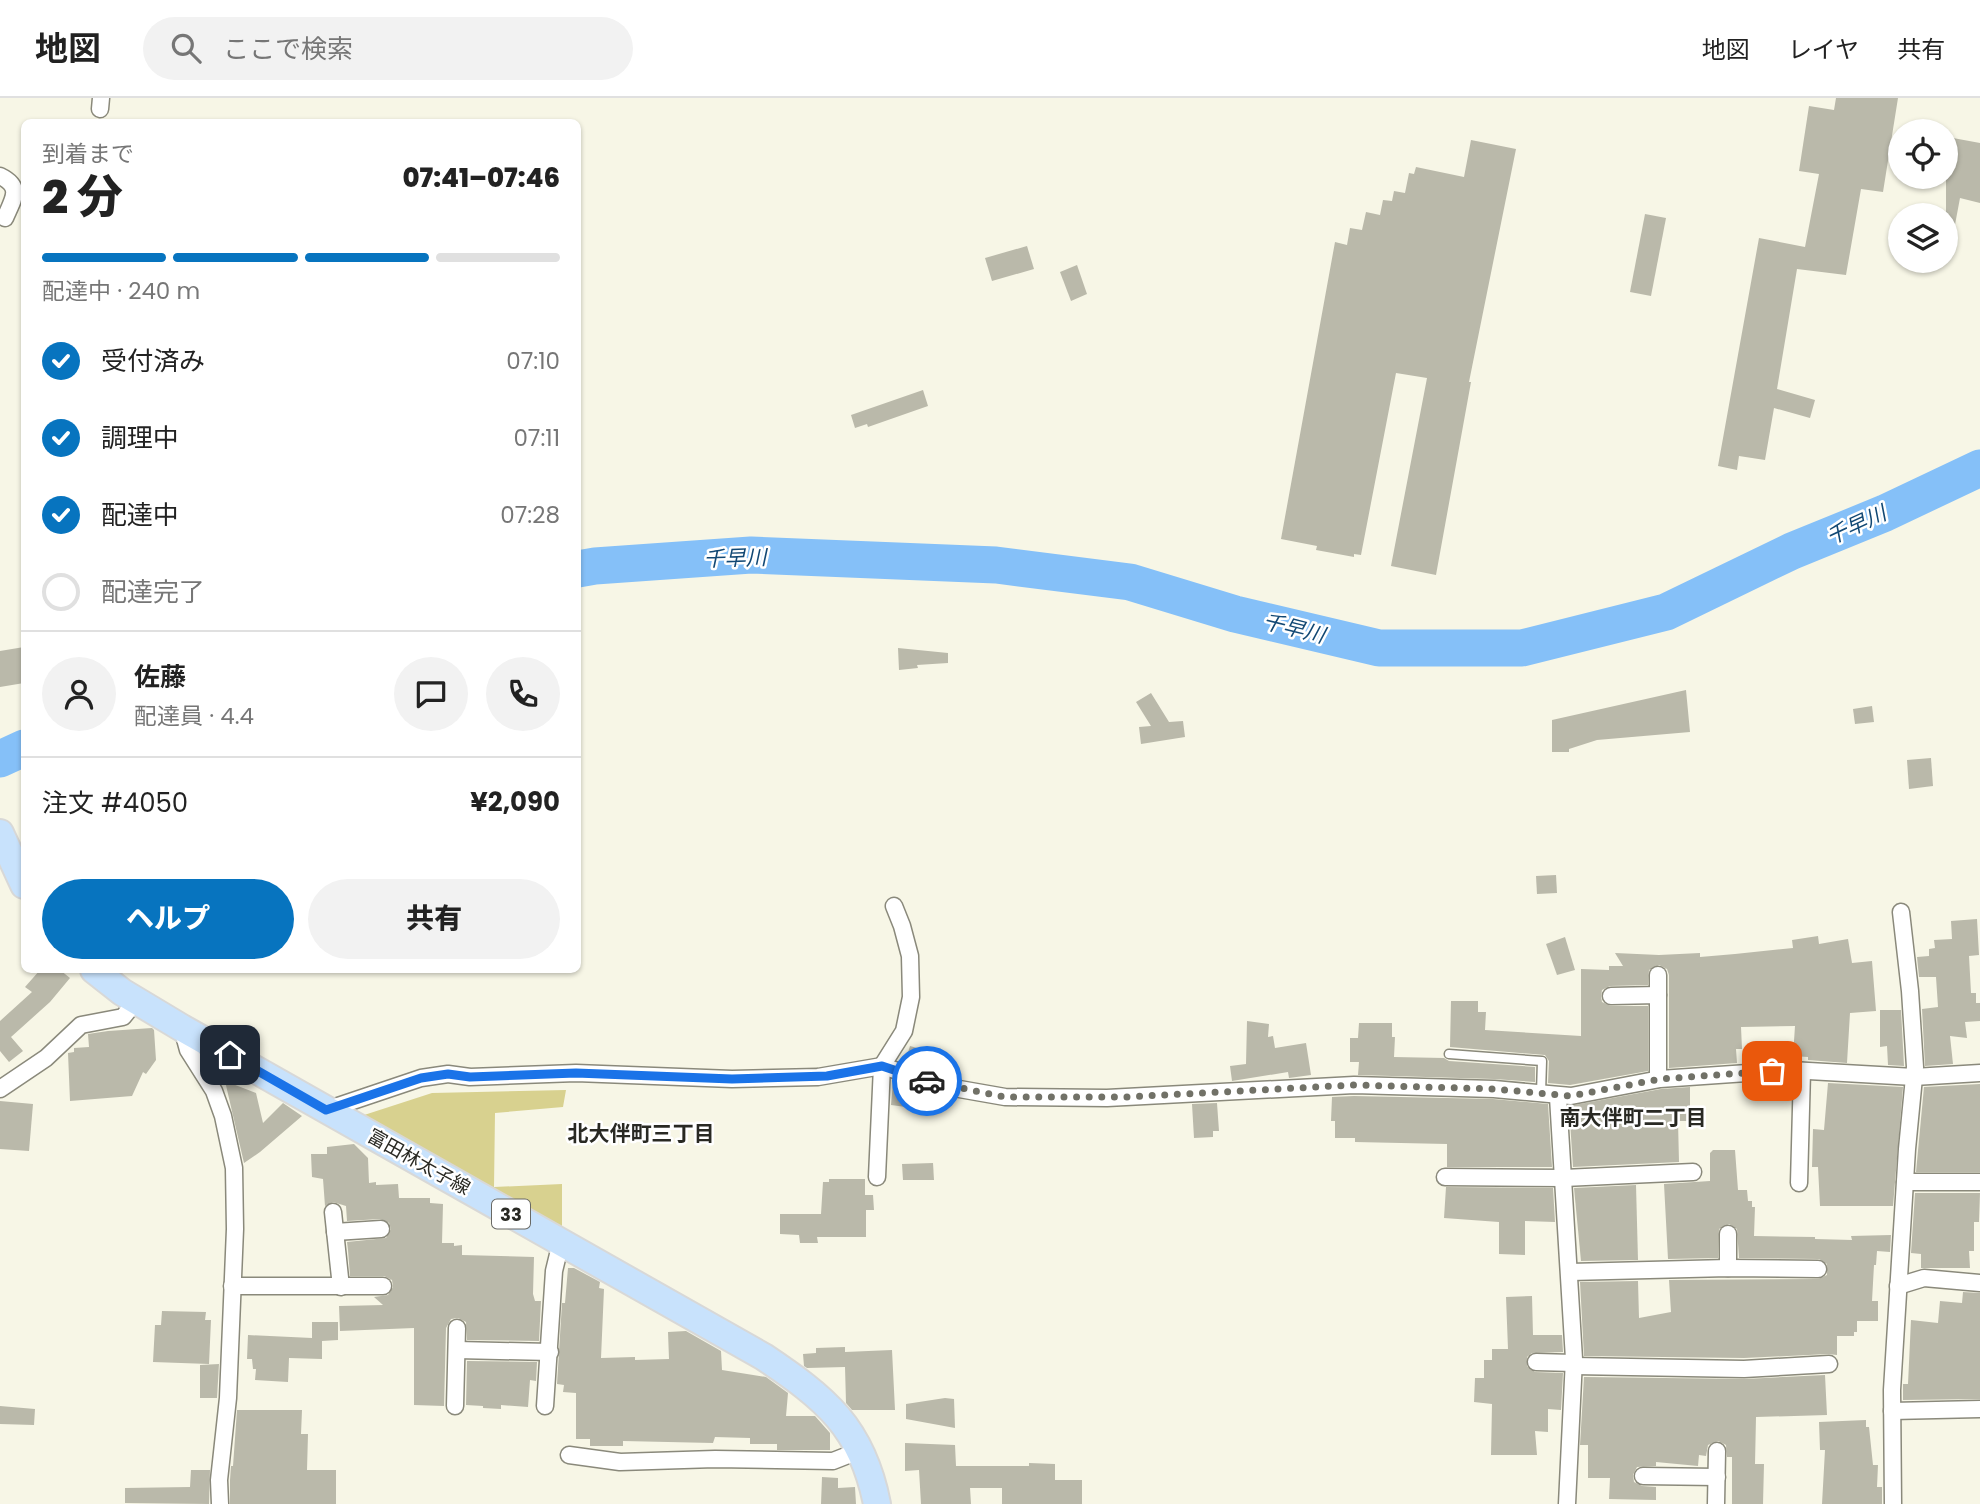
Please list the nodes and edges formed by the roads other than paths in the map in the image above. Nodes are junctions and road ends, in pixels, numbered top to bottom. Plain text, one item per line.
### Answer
1 (0, 176) edge
2 (5, 218) dead end
3 (0, 833) edge
4 (21, 879) edge
5 (894, 906) dead end
6 (1901, 912) dead end
7 (98, 973) edge
8 (1658, 975) dead end
9 (1658, 995) junction
10 (1611, 996) dead end
11 (136, 1001) junction
12 (182, 1028) junction
13 (1448, 1054) dead end
14 (882, 1066) junction
15 (1802, 1071) junction
16 (1980, 1073) edge
17 (1914, 1077) junction
18 (1658, 1079) junction
19 (0, 1088) edge
20 (1541, 1093) junction
21 (1558, 1097) junction
22 (326, 1110) junction
23 (1693, 1172) dead end
24 (877, 1177) dead end
25 (1446, 1177) dead end
26 (1564, 1178) junction
27 (1905, 1182) junction
28 (1980, 1182) edge
29 (1799, 1183) dead end
30 (333, 1212) dead end
31 (381, 1229) dead end
32 (335, 1231) junction
33 (1728, 1234) dead end
34 (561, 1242) junction
35 (1728, 1268) junction
36 (1818, 1269) dead end
37 (1570, 1272) junction
38 (1980, 1283) edge
39 (232, 1286) junction
40 (383, 1286) dead end
41 (1898, 1286) junction
42 (341, 1287) junction
43 (457, 1328) dead end
44 (457, 1350) junction
45 (550, 1352) junction
46 (1536, 1362) dead end
47 (1574, 1364) junction
48 (1829, 1364) dead end
49 (456, 1406) dead end
50 (545, 1406) dead end
51 (1980, 1409) edge
52 (1892, 1411) junction
53 (861, 1450) junction
54 (1717, 1451) dead end
55 (569, 1455) dead end
56 (1643, 1476) dead end
57 (1717, 1477) junction
58 (220, 1504) edge
59 (877, 1504) edge
60 (1567, 1504) edge
61 (1716, 1504) edge
62 (1893, 1504) edge

1 - 2 street
3 - 4 main road
5 - 14 street
6 - 17 street
7 - 11 main road, 富田林太子線 / 33
8 - 9 street
9 - 10 street
9 - 18 street
11 - 12 main road, 富田林太子線 / 33
11 - 19 street
12 - 22 main road, 富田林太子線 / 33
12 - 39 street
13 - 20 lane
14 - 20 street
14 - 22 street
14 - 24 street
15 - 17 street
15 - 18 street
15 - 29 street
16 - 17 street
17 - 27 street
18 - 21 street
20 - 21 street
21 - 26 street
22 - 34 main road, 富田林太子線 / 33
23 - 26 street
25 - 26 street
26 - 37 street
27 - 28 street
27 - 41 street
30 - 32 street
31 - 32 street
32 - 42 street
33 - 35 street
34 - 45 street
34 - 53 main road, 富田林太子線 / 33
35 - 36 street
35 - 37 street
37 - 47 street
38 - 41 street
39 - 42 street
39 - 58 street
40 - 42 street
41 - 52 street
43 - 44 street
44 - 45 street
44 - 49 street
45 - 50 street
46 - 47 street
47 - 48 street
47 - 60 street
51 - 52 street
52 - 62 street
53 - 55 street
53 - 59 main road, 富田林太子線 / 33
54 - 57 street
56 - 57 street
57 - 61 street

